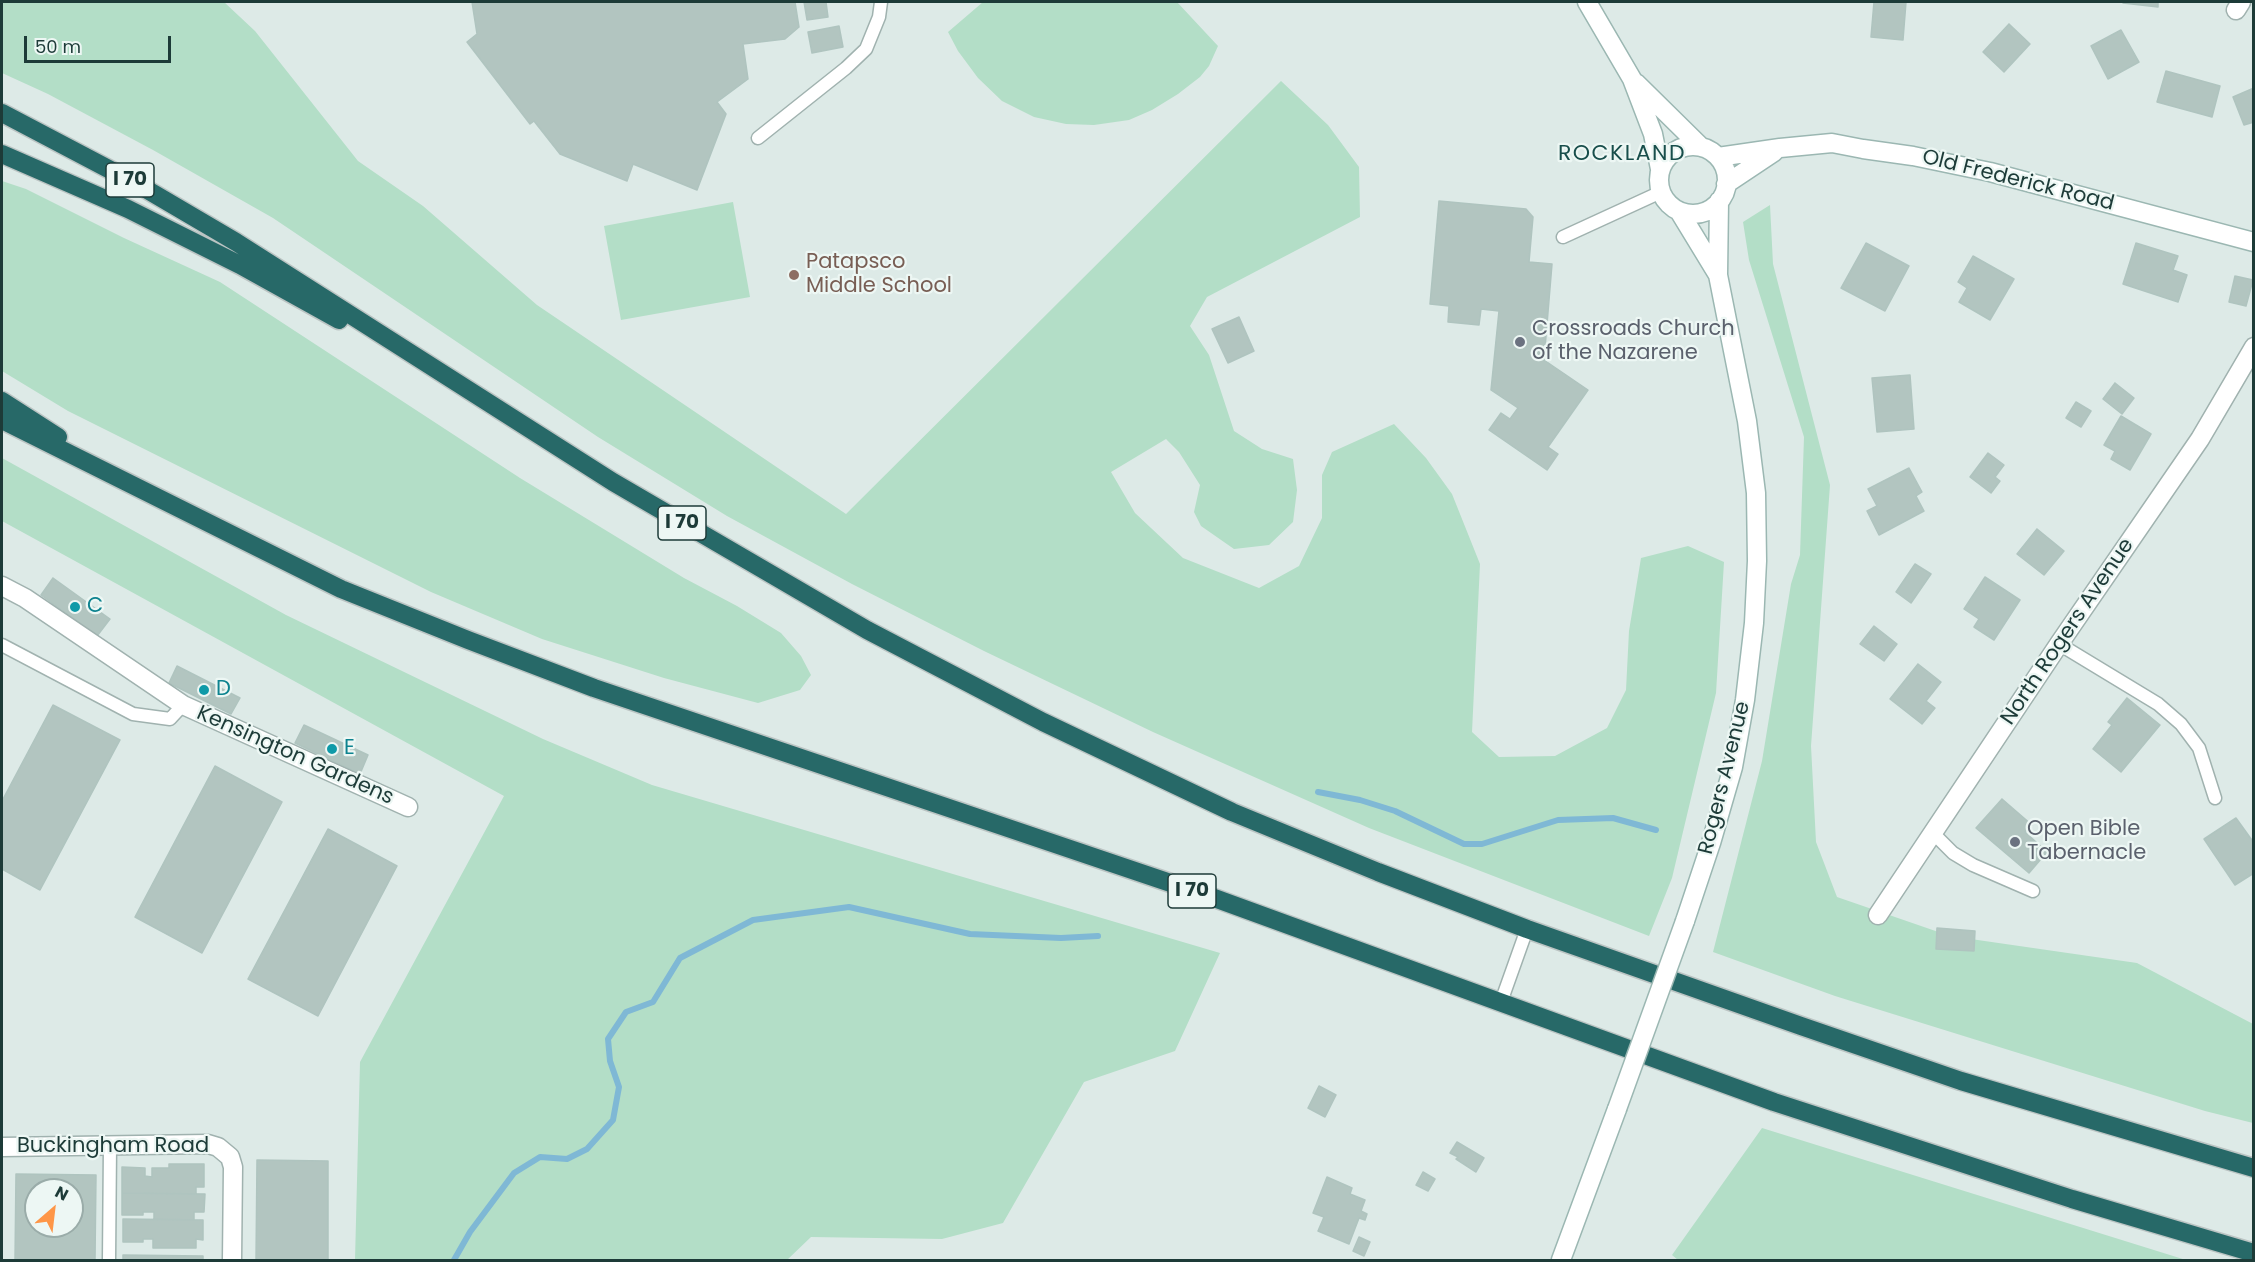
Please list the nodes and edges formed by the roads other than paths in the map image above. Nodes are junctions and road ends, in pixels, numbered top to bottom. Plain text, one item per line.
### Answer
1 (880, 2) edge
2 (1587, 2) edge
3 (1632, 79) junction
4 (2, 113) edge
5 (758, 138) dead end
6 (1701, 147) junction
7 (1780, 148) junction
8 (2, 154) edge
9 (1718, 157) junction
10 (1660, 169) junction
11 (1661, 192) junction
12 (1723, 192) junction
13 (1679, 211) junction
14 (1563, 237) dead end
15 (2253, 242) edge
16 (1718, 275) junction
17 (2253, 346) edge
18 (470, 392) junction
19 (2, 401) edge
20 (2, 420) edge
21 (144, 491) junction
22 (2, 586) edge
23 (2, 645) edge
24 (2059, 645) junction
25 (183, 705) junction
26 (2215, 798) dead end
27 (408, 807) dead end
28 (1933, 833) junction
29 (2033, 891) dead end
30 (1878, 915) dead end
31 (1527, 929) junction
32 (1501, 1002) junction
33 (110, 1146) junction
34 (2, 1147) edge
35 (2253, 1168) edge
36 (2253, 1253) edge
37 (109, 1260) edge
38 (232, 1260) edge
39 (1561, 1260) edge

1 - 5 lane
2 - 3 street
3 - 6 street
3 - 10 street
4 - 18 highway, I 70
6 - 9 street
6 - 10 street
7 - 9 street, Old Frederick Road
7 - 12 street, Old Frederick Road
7 - 15 street, Old Frederick Road
8 - 18 highway
9 - 12 street
10 - 11 street
11 - 13 street
11 - 14 lane
12 - 13 street
12 - 16 street, Rogers Avenue
13 - 16 street, Rogers Avenue
16 - 39 street, Rogers Avenue, bridge
17 - 24 street, North Rogers Avenue
18 - 31 highway, I 70
19 - 21 highway, I 70
20 - 21 highway
21 - 32 highway, I 70
22 - 25 street, Kensington Gardens
23 - 25 lane
24 - 26 lane
24 - 28 street, North Rogers Avenue
25 - 27 street, Kensington Gardens
28 - 29 lane
28 - 30 street, North Rogers Avenue
31 - 32 lane
31 - 35 highway, I 70
32 - 36 highway, I 70
33 - 34 street, Buckingham Road
33 - 37 lane
33 - 38 street, Buckingham Road

